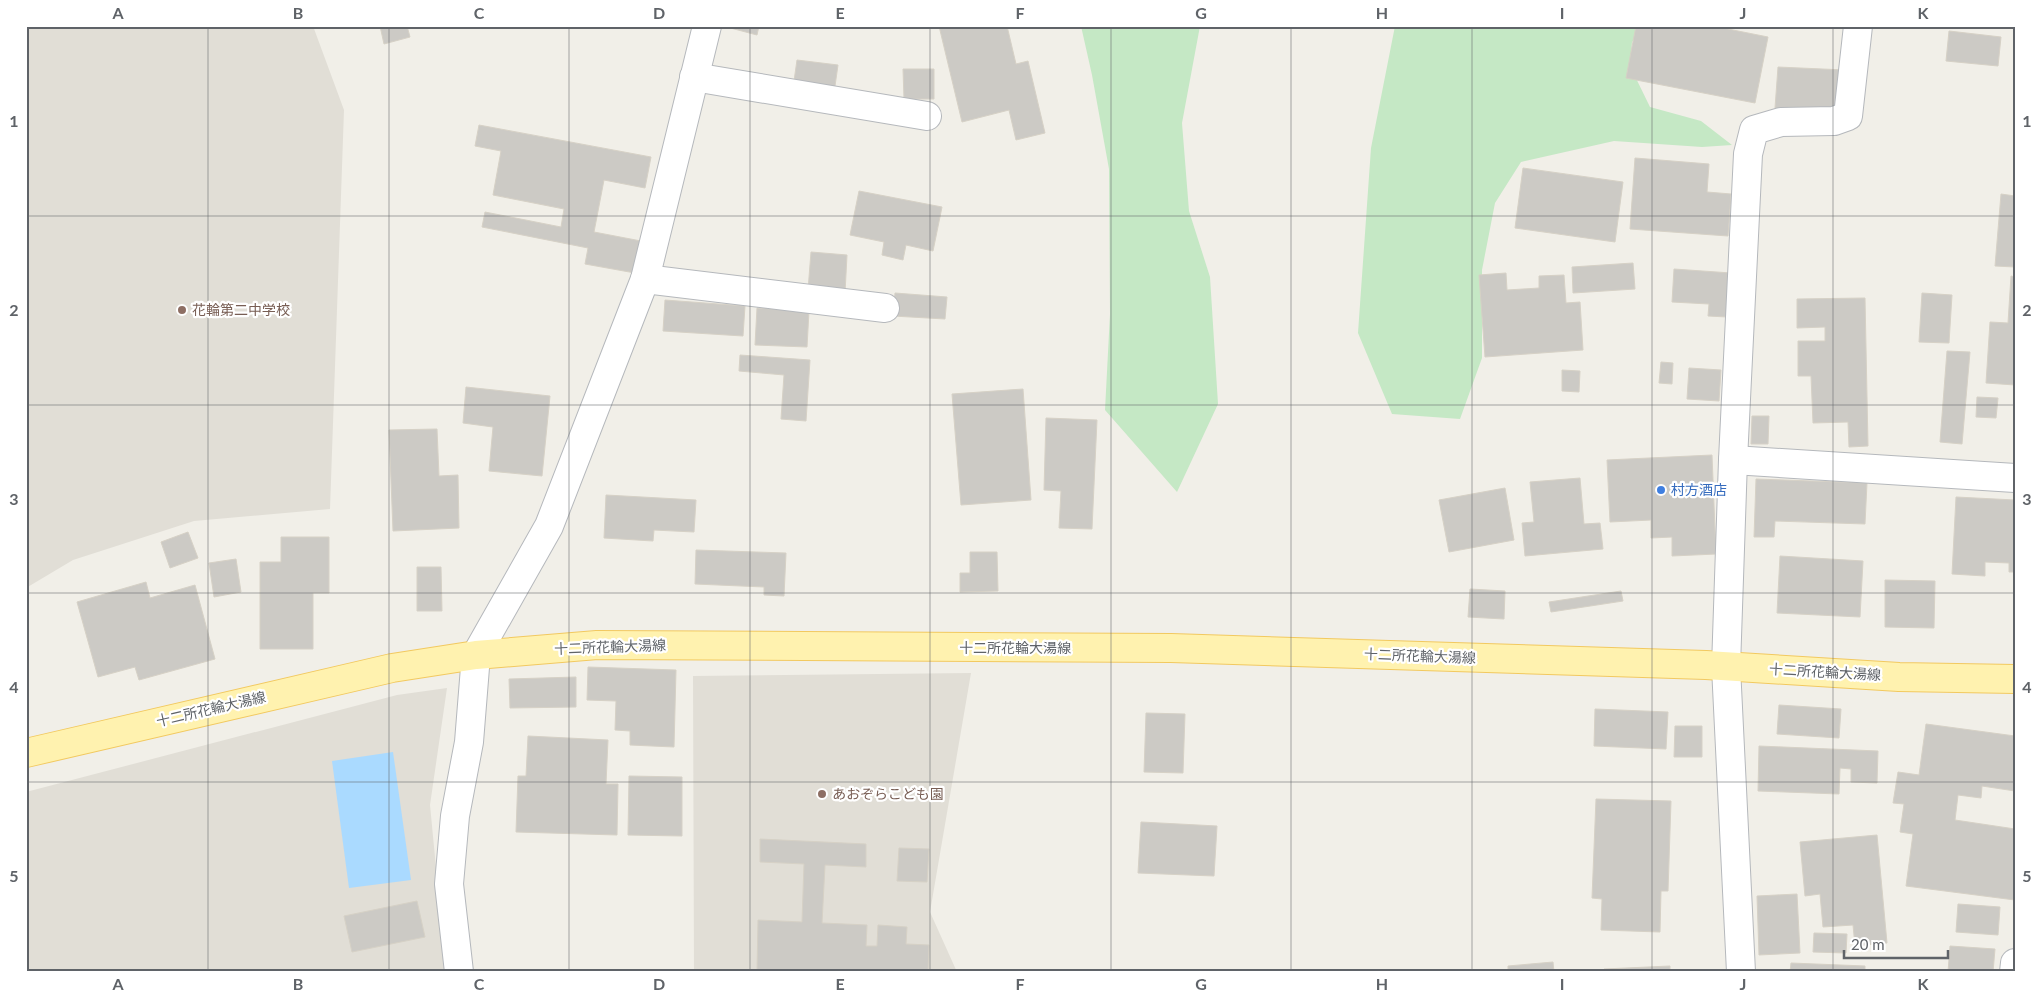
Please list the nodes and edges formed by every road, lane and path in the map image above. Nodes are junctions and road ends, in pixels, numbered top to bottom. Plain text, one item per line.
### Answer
1 (707, 26) edge
2 (1858, 26) edge
3 (694, 77) junction
4 (927, 116) dead end
5 (645, 278) junction
6 (885, 308) dead end
7 (1733, 460) junction
8 (2015, 478) edge
9 (476, 655) junction
10 (1726, 667) junction
11 (2015, 679) edge
12 (26, 753) edge
13 (2015, 963) edge
14 (459, 972) edge
15 (1741, 972) edge
16 (2014, 972) edge

1 - 3 street
2 - 7 street
3 - 4 street
3 - 5 street
5 - 6 street
5 - 9 street
7 - 8 street
7 - 10 street
9 - 10 main road, 十二所花輪大湯線
9 - 12 main road, 十二所花輪大湯線
9 - 14 street
10 - 11 main road, 十二所花輪大湯線
10 - 15 street
13 - 16 street

